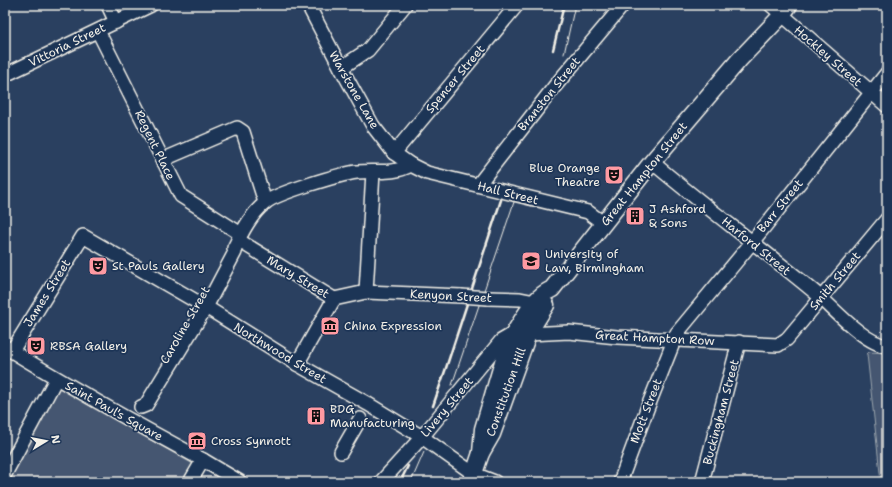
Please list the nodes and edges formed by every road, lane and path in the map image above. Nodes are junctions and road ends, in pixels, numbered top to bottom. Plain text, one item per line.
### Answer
1 (108, 5) edge
2 (151, 5) edge
3 (308, 5) edge
4 (405, 5) edge
5 (517, 5) edge
6 (623, 5) edge
7 (778, 7) edge
8 (116, 22) junction
9 (98, 31) junction
10 (341, 68) junction
11 (887, 73) edge
12 (5, 75) edge
13 (871, 93) junction
14 (887, 106) edge
15 (394, 153) junction
16 (162, 160) junction
17 (652, 162) junction
18 (411, 166) junction
19 (372, 172) junction
20 (478, 185) junction
21 (266, 202) junction
22 (887, 219) edge
23 (603, 223) junction
24 (83, 236) joint
25 (237, 241) junction
26 (751, 243) junction
27 (552, 289) junction
28 (366, 292) junction
29 (820, 298) junction
30 (334, 299) junction
31 (535, 302) junction
32 (202, 305) junction
33 (520, 334) junction
34 (617, 337) junction
35 (674, 340) junction
36 (739, 342) junction
37 (782, 343) joint
38 (887, 346) edge
39 (8, 349) edge
40 (519, 358) junction
41 (296, 364) junction
42 (56, 378) junction
43 (365, 410) junction
44 (132, 422) junction
45 (422, 437) junction
46 (341, 452) dead end
47 (481, 453) junction
48 (203, 460) junction
49 (5, 474) edge
50 (472, 478) edge
51 (190, 482) edge
52 (240, 482) edge
53 (381, 482) edge
54 (495, 482) edge
55 (620, 482) edge
56 (702, 482) edge

1 - 8 street
2 - 8 street, Vittoria Street
3 - 10 street, Warstone Lane
4 - 10 street
5 - 15 street, Spencer Street
6 - 20 street, Branston Street
7 - 13 street, Hockley Street
7 - 17 main road, Great Hampton Street
8 - 9 street, Vittoria Street
9 - 12 street, Vittoria Street
9 - 16 street, Regent Place
10 - 15 street, Warstone Lane
11 - 13 street, Barr Street
13 - 14 street, Hockley Street
13 - 26 street, Barr Street
15 - 18 street, Warstone Lane
16 - 21 street
16 - 25 street, Regent Place
17 - 23 main road, Great Hampton Street
17 - 26 street, Harford Street
18 - 19 street
18 - 20 street, Hall Street
19 - 21 street, Caroline Street
19 - 28 street
20 - 23 street, Hall Street
21 - 25 street, Caroline Street
22 - 29 street, Smith Street
23 - 27 main road, Great Hampton Street
24 - 32 street, Northwood Street
24 - 39 street, James Street
25 - 30 street, Mary Street
25 - 32 street, Caroline Street
26 - 29 street, Harford Street
26 - 35 street, Barr Street
27 - 31 main road, Great Hampton Street
27 - 33 main road, Great Hampton Street
28 - 30 street, Kenyon Street
28 - 31 street, Kenyon Street, bridge
29 - 37 street, Smith Street
29 - 38 street, Harford Street
30 - 41 street, Mary Street
31 - 33 main road, Great Hampton Street
32 - 41 street, Northwood Street
32 - 44 street, Caroline Street
33 - 34 street, Great Hampton Row
33 - 40 main road, Constitution Hill
33 - 45 street, Livery Street
33 - 47 main road, Constitution Hill
34 - 35 street, Great Hampton Row
34 - 40 street
35 - 36 street, Great Hampton Row
35 - 55 street, Mott Street
36 - 37 street, Great Hampton Row
36 - 56 street, Buckingham Street
39 - 42 street
40 - 47 main road, Constitution Hill
41 - 43 street, Northwood Street
42 - 44 street, Saint Paul's Square
42 - 49 street, Saint Paul's Square
43 - 45 street, Northwood Street
43 - 46 street
44 - 48 street, Saint Paul's Square
45 - 50 street, Northwood Street
45 - 53 street, Livery Street
47 - 50 main road, Constitution Hill
48 - 51 street
48 - 52 street, Saint Paul's Square
50 - 54 street, Northwood Street

